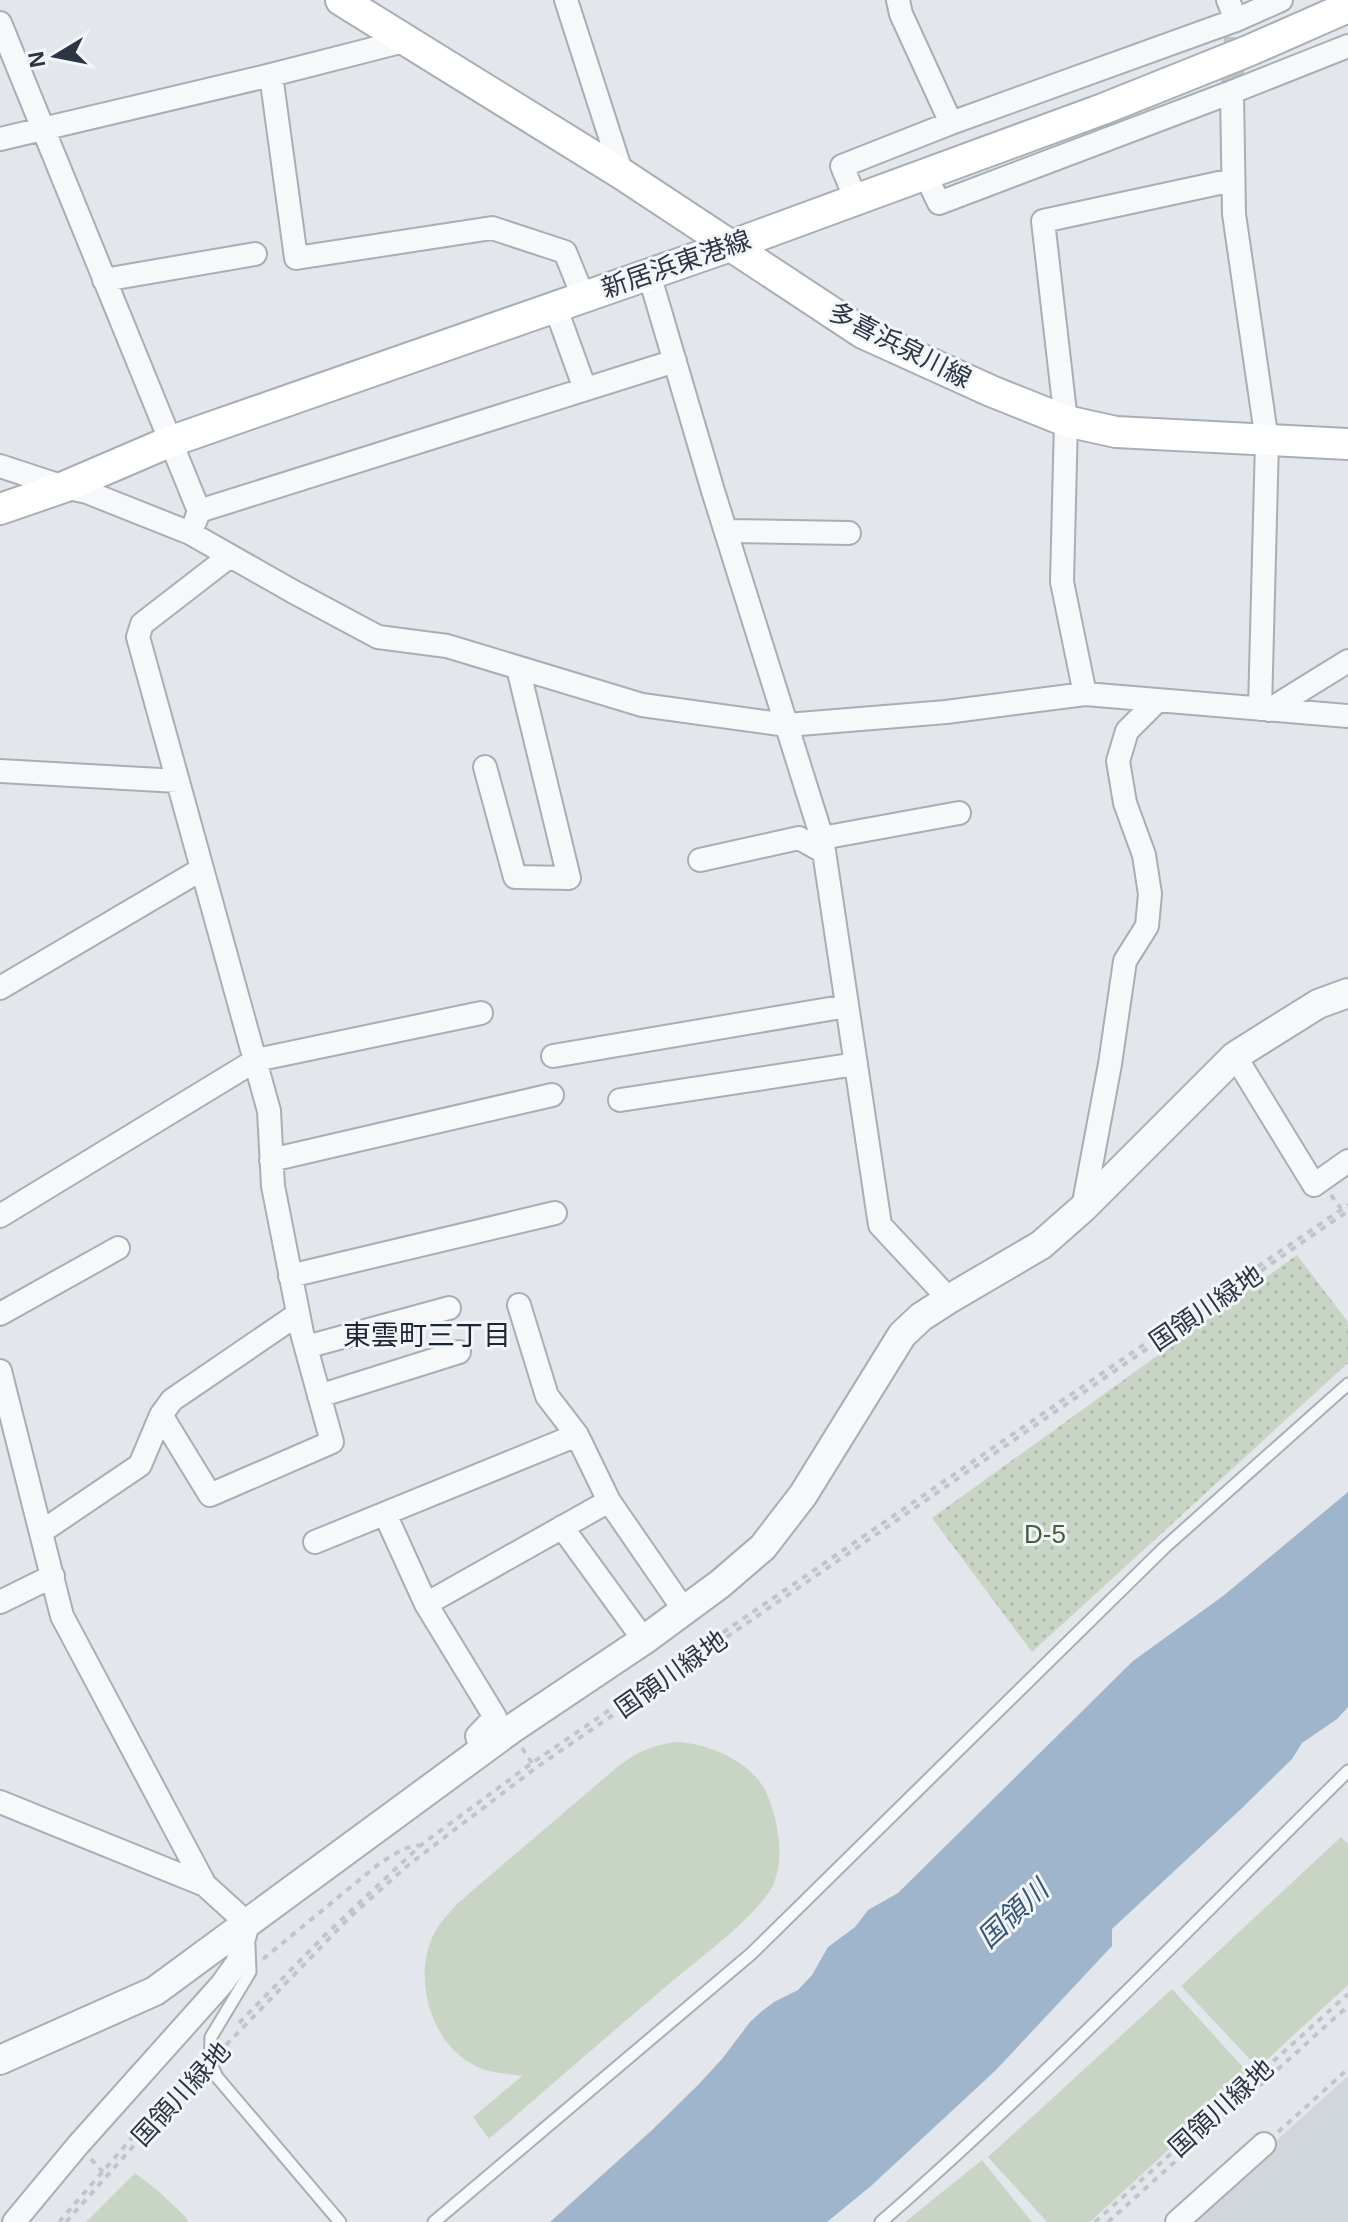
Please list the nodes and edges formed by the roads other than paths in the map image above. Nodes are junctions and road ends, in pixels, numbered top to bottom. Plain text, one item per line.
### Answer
1 (341, 0) edge
2 (566, 0) edge
3 (898, 0) edge
4 (1281, 0) edge
5 (1348, 7) edge
6 (1232, 10) edge
7 (0, 23) edge
8 (404, 41) junction
9 (1347, 47) edge
10 (271, 75) junction
11 (1232, 92) junction
12 (951, 123) junction
13 (43, 129) junction
14 (0, 139) edge
15 (622, 174) junction
16 (925, 174) junction
17 (1233, 180) junction
18 (856, 200) junction
19 (730, 246) junction
20 (255, 254) dead end
21 (649, 274) junction
22 (104, 280) junction
23 (583, 296) junction
24 (555, 306) junction
25 (675, 361) junction
26 (585, 389) junction
27 (1066, 421) junction
28 (1267, 441) junction
29 (169, 442) junction
30 (1348, 444) edge
31 (0, 466) edge
32 (64, 487) junction
33 (0, 509) edge
34 (199, 511) junction
35 (726, 531) junction
36 (190, 533) junction
37 (849, 533) dead end
38 (230, 556) junction
39 (1348, 661) edge
40 (518, 668) junction
41 (1085, 694) junction
42 (1158, 700) junction
43 (1264, 709) junction
44 (1348, 716) edge
45 (787, 725) junction
46 (485, 767) dead end
47 (0, 771) edge
48 (178, 781) junction
49 (959, 813) dead end
50 (823, 845) junction
51 (700, 860) dead end
52 (202, 869) junction
53 (0, 988) edge
54 (1348, 993) edge
55 (847, 1006) junction
56 (481, 1013) dead end
57 (553, 1056) dead end
58 (1235, 1056) junction
59 (256, 1060) junction
60 (856, 1064) junction
61 (552, 1095) dead end
62 (620, 1100) dead end
63 (271, 1160) junction
64 (1348, 1161) edge
65 (1083, 1208) junction
66 (555, 1213) dead end
67 (0, 1216) edge
68 (118, 1248) dead end
69 (290, 1276) junction
70 (949, 1299) junction
71 (519, 1305) dead end
72 (449, 1308) dead end
73 (0, 1314) edge
74 (298, 1314) junction
75 (306, 1347) junction
76 (459, 1352) dead end
77 (0, 1371) edge
78 (1348, 1384) edge
79 (319, 1396) junction
80 (5, 1409) edge
81 (161, 1415) junction
82 (577, 1435) junction
83 (609, 1501) junction
84 (385, 1514) junction
85 (562, 1527) junction
86 (41, 1532) junction
87 (315, 1542) dead end
88 (53, 1576) junction
89 (0, 1602) edge
90 (426, 1604) junction
91 (684, 1610) junction
92 (644, 1640) junction
93 (481, 1751) junction
94 (1348, 1771) edge
95 (7, 1809) edge
96 (205, 1885) junction
97 (248, 1924) junction
98 (0, 2060) edge
99 (1264, 2144) road end
100 (14, 2222) edge
101 (340, 2222) edge
102 (434, 2222) edge
103 (881, 2222) edge
104 (1177, 2222) edge

1 - 8 main road, 多喜浜泉川線
2 - 15 street
3 - 12 street
4 - 6 street
5 - 16 main road, 新居浜東港線
6 - 12 street
7 - 13 street
8 - 10 street
8 - 15 main road, 多喜浜泉川線
9 - 11 street
10 - 13 street
10 - 23 street
11 - 16 street
11 - 17 street
12 - 18 street
13 - 14 street
13 - 22 street
15 - 19 main road, 多喜浜泉川線
16 - 18 main road, 新居浜東港線
17 - 27 street
17 - 28 street
18 - 19 main road, 新居浜東港線
19 - 21 main road, 新居浜東港線
19 - 27 main road, 多喜浜泉川線
20 - 22 street
21 - 23 main road, 新居浜東港線
21 - 25 street
22 - 29 street
23 - 24 main road, 新居浜東港線
24 - 26 street
24 - 29 main road, 新居浜東港線
25 - 26 street
25 - 35 street
26 - 34 street
27 - 28 main road, 多喜浜泉川線
27 - 41 street
28 - 30 main road, 多喜浜泉川線
28 - 43 street
29 - 32 main road, 新居浜東港線
29 - 34 street
31 - 32 street
32 - 33 main road, 新居浜東港線
32 - 36 street
34 - 36 street
35 - 37 street
35 - 45 street
36 - 38 street
38 - 40 street
38 - 48 street
39 - 43 street
40 - 45 street
40 - 46 street
41 - 42 street
41 - 45 street
42 - 43 street
42 - 65 street
43 - 44 street
45 - 50 street
47 - 48 street
48 - 52 street
49 - 50 street
50 - 51 street
50 - 55 street
52 - 53 street
52 - 59 street
54 - 58 street
55 - 57 street
55 - 60 street
56 - 59 street
58 - 64 street
58 - 65 street
59 - 63 street
59 - 67 street
60 - 62 street
60 - 70 street
61 - 63 street
63 - 69 street
65 - 70 street
66 - 69 street
68 - 73 street
69 - 74 street
70 - 91 street
71 - 82 street
72 - 75 street
74 - 75 street
74 - 81 street
75 - 79 street
76 - 79 street
77 - 80 street
78 - 102 lane
79 - 81 street
80 - 86 street
81 - 86 street
82 - 83 street
82 - 84 street
83 - 85 street
83 - 91 street
84 - 87 street
84 - 90 street
85 - 90 street
85 - 92 street
86 - 88 street
88 - 89 street
88 - 96 street
90 - 93 street
91 - 92 street
92 - 93 street
93 - 97 street
94 - 103 lane
95 - 96 street
96 - 97 street
97 - 98 street
97 - 100 street
97 - 101 lane
99 - 104 street

